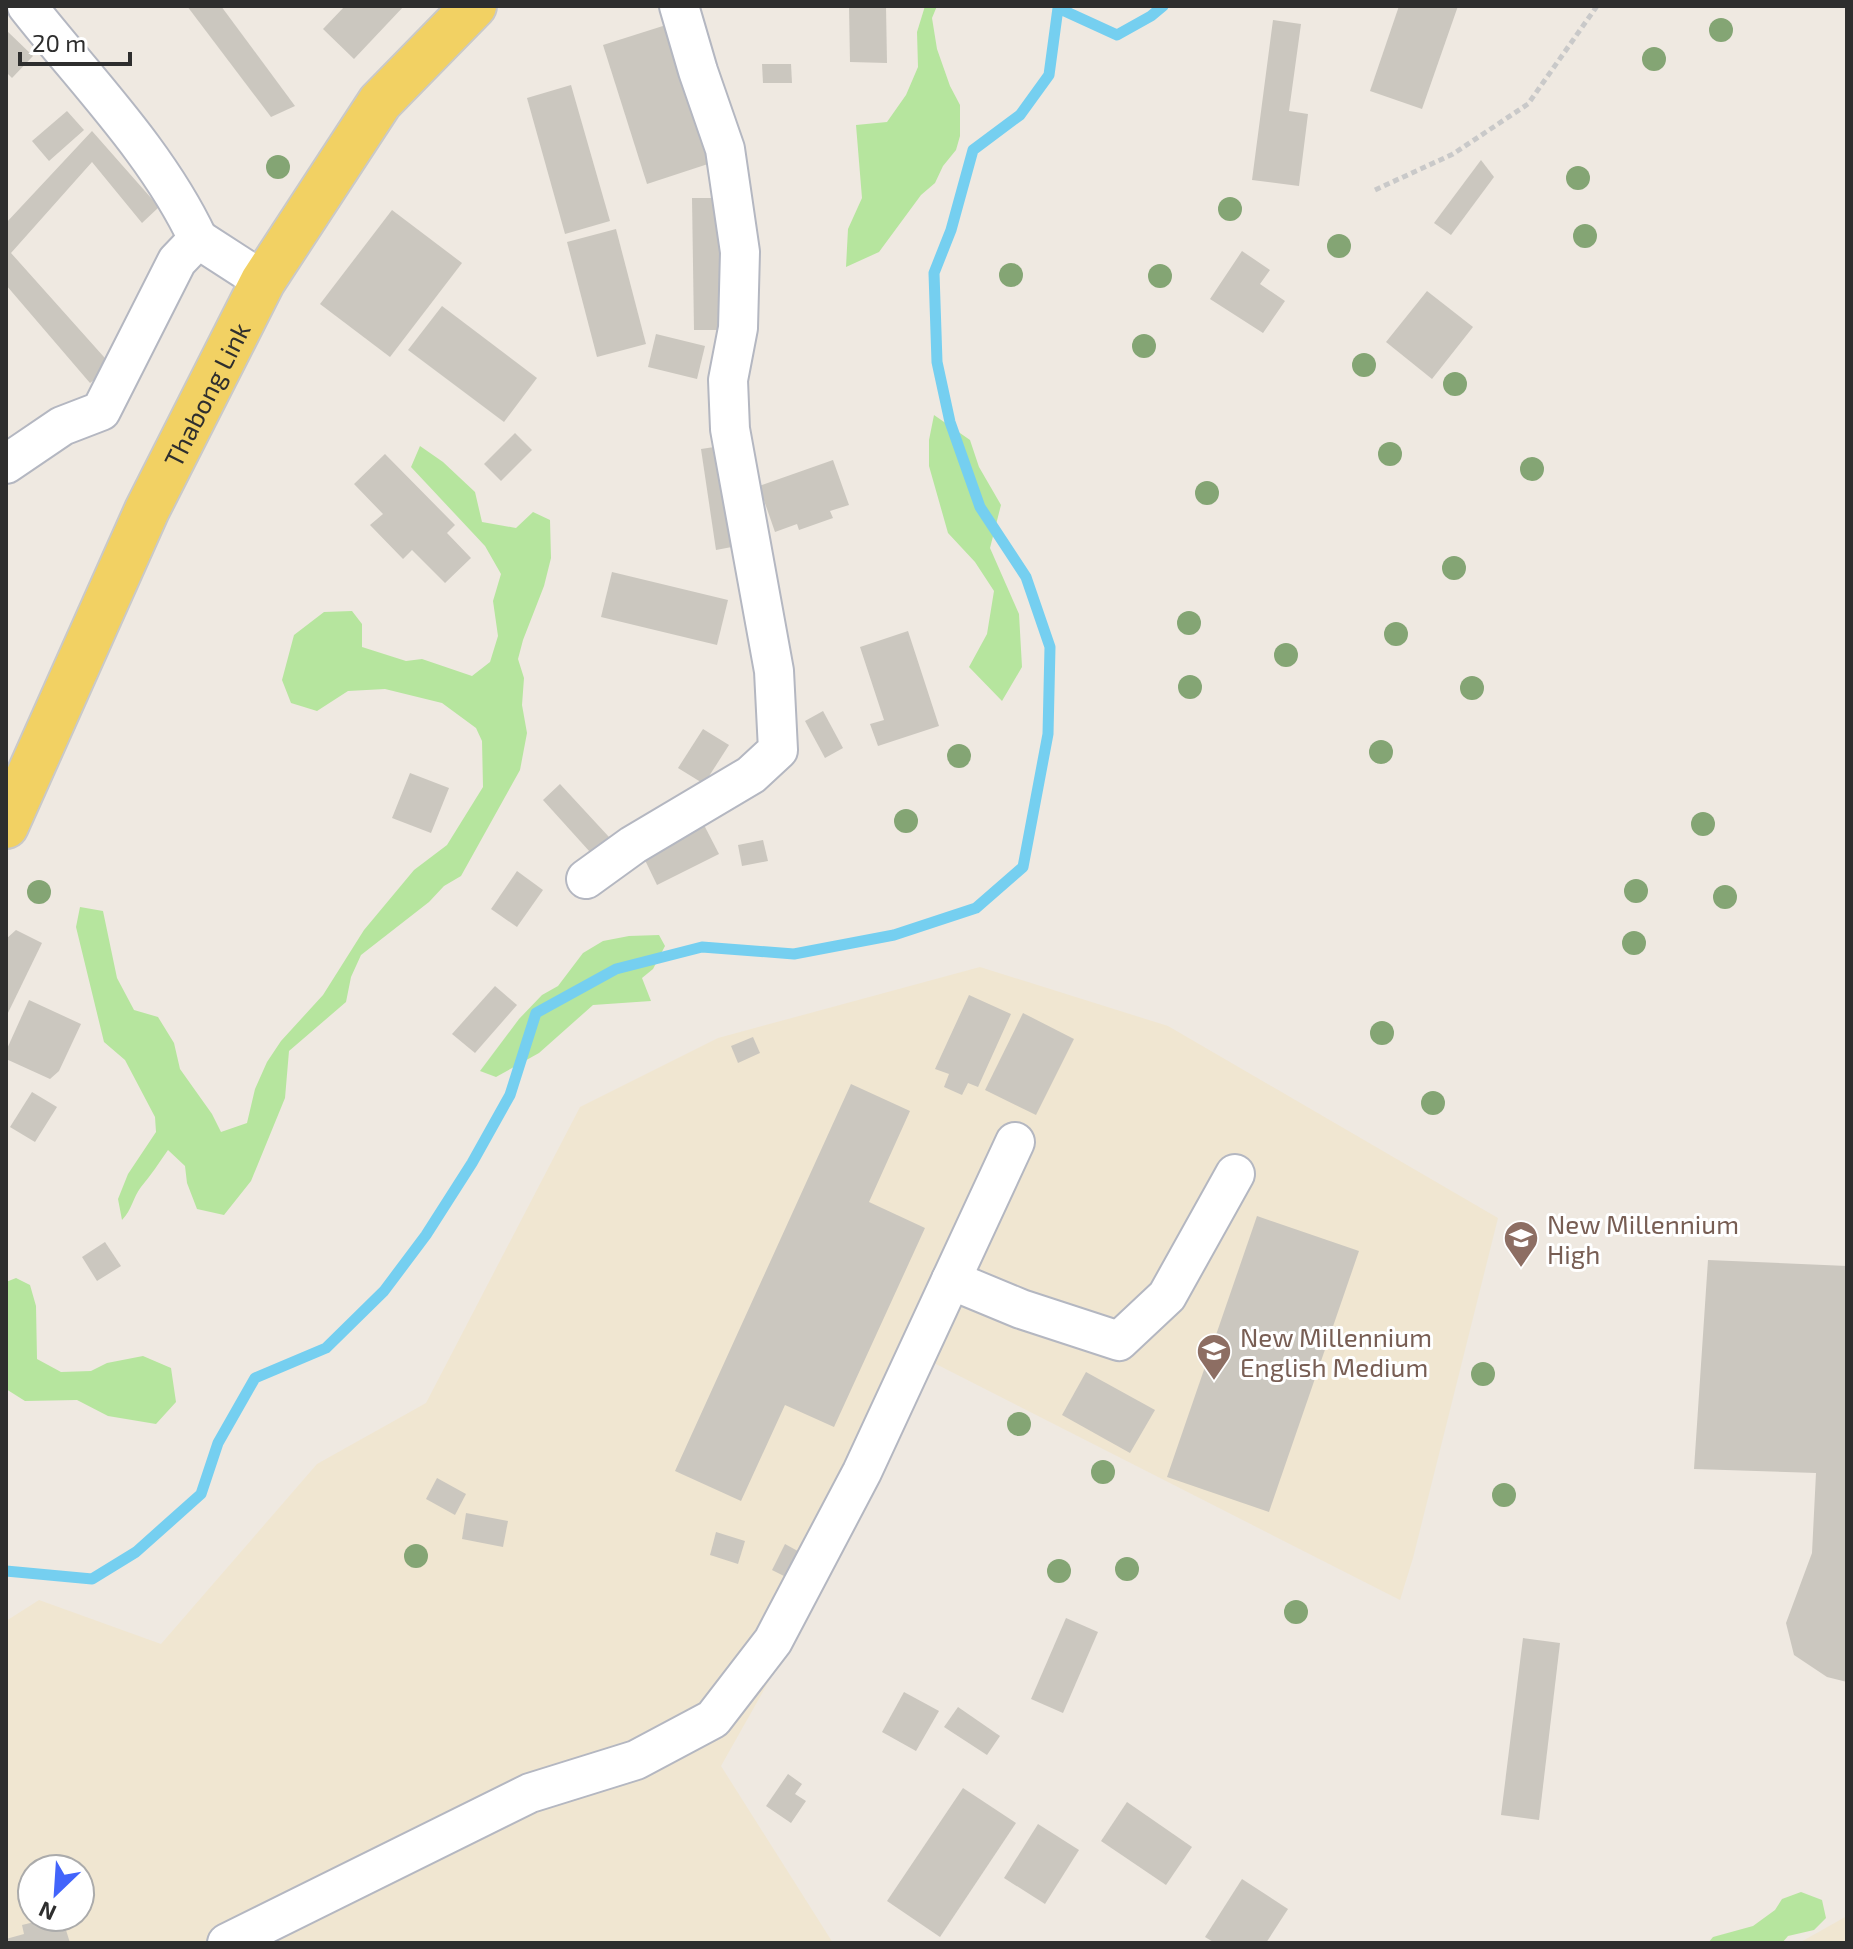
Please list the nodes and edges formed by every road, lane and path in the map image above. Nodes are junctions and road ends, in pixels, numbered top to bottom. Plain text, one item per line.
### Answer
1 (27, 6) edge
2 (474, 6) edge
3 (679, 6) edge
4 (1597, 6) edge
5 (1375, 190) dead end
6 (198, 239) junction
7 (263, 281) junction
8 (6, 464) edge
9 (6, 826) edge
10 (586, 879) dead end
11 (1015, 1142) dead end
12 (1235, 1174) dead end
13 (951, 1280) junction
14 (227, 1943) edge

1 - 6 street
2 - 7 main road, Thabong Link
3 - 10 street
4 - 5 path
6 - 7 street
6 - 8 street
7 - 9 main road, Thabong Link
11 - 13 street
12 - 13 street
13 - 14 street

